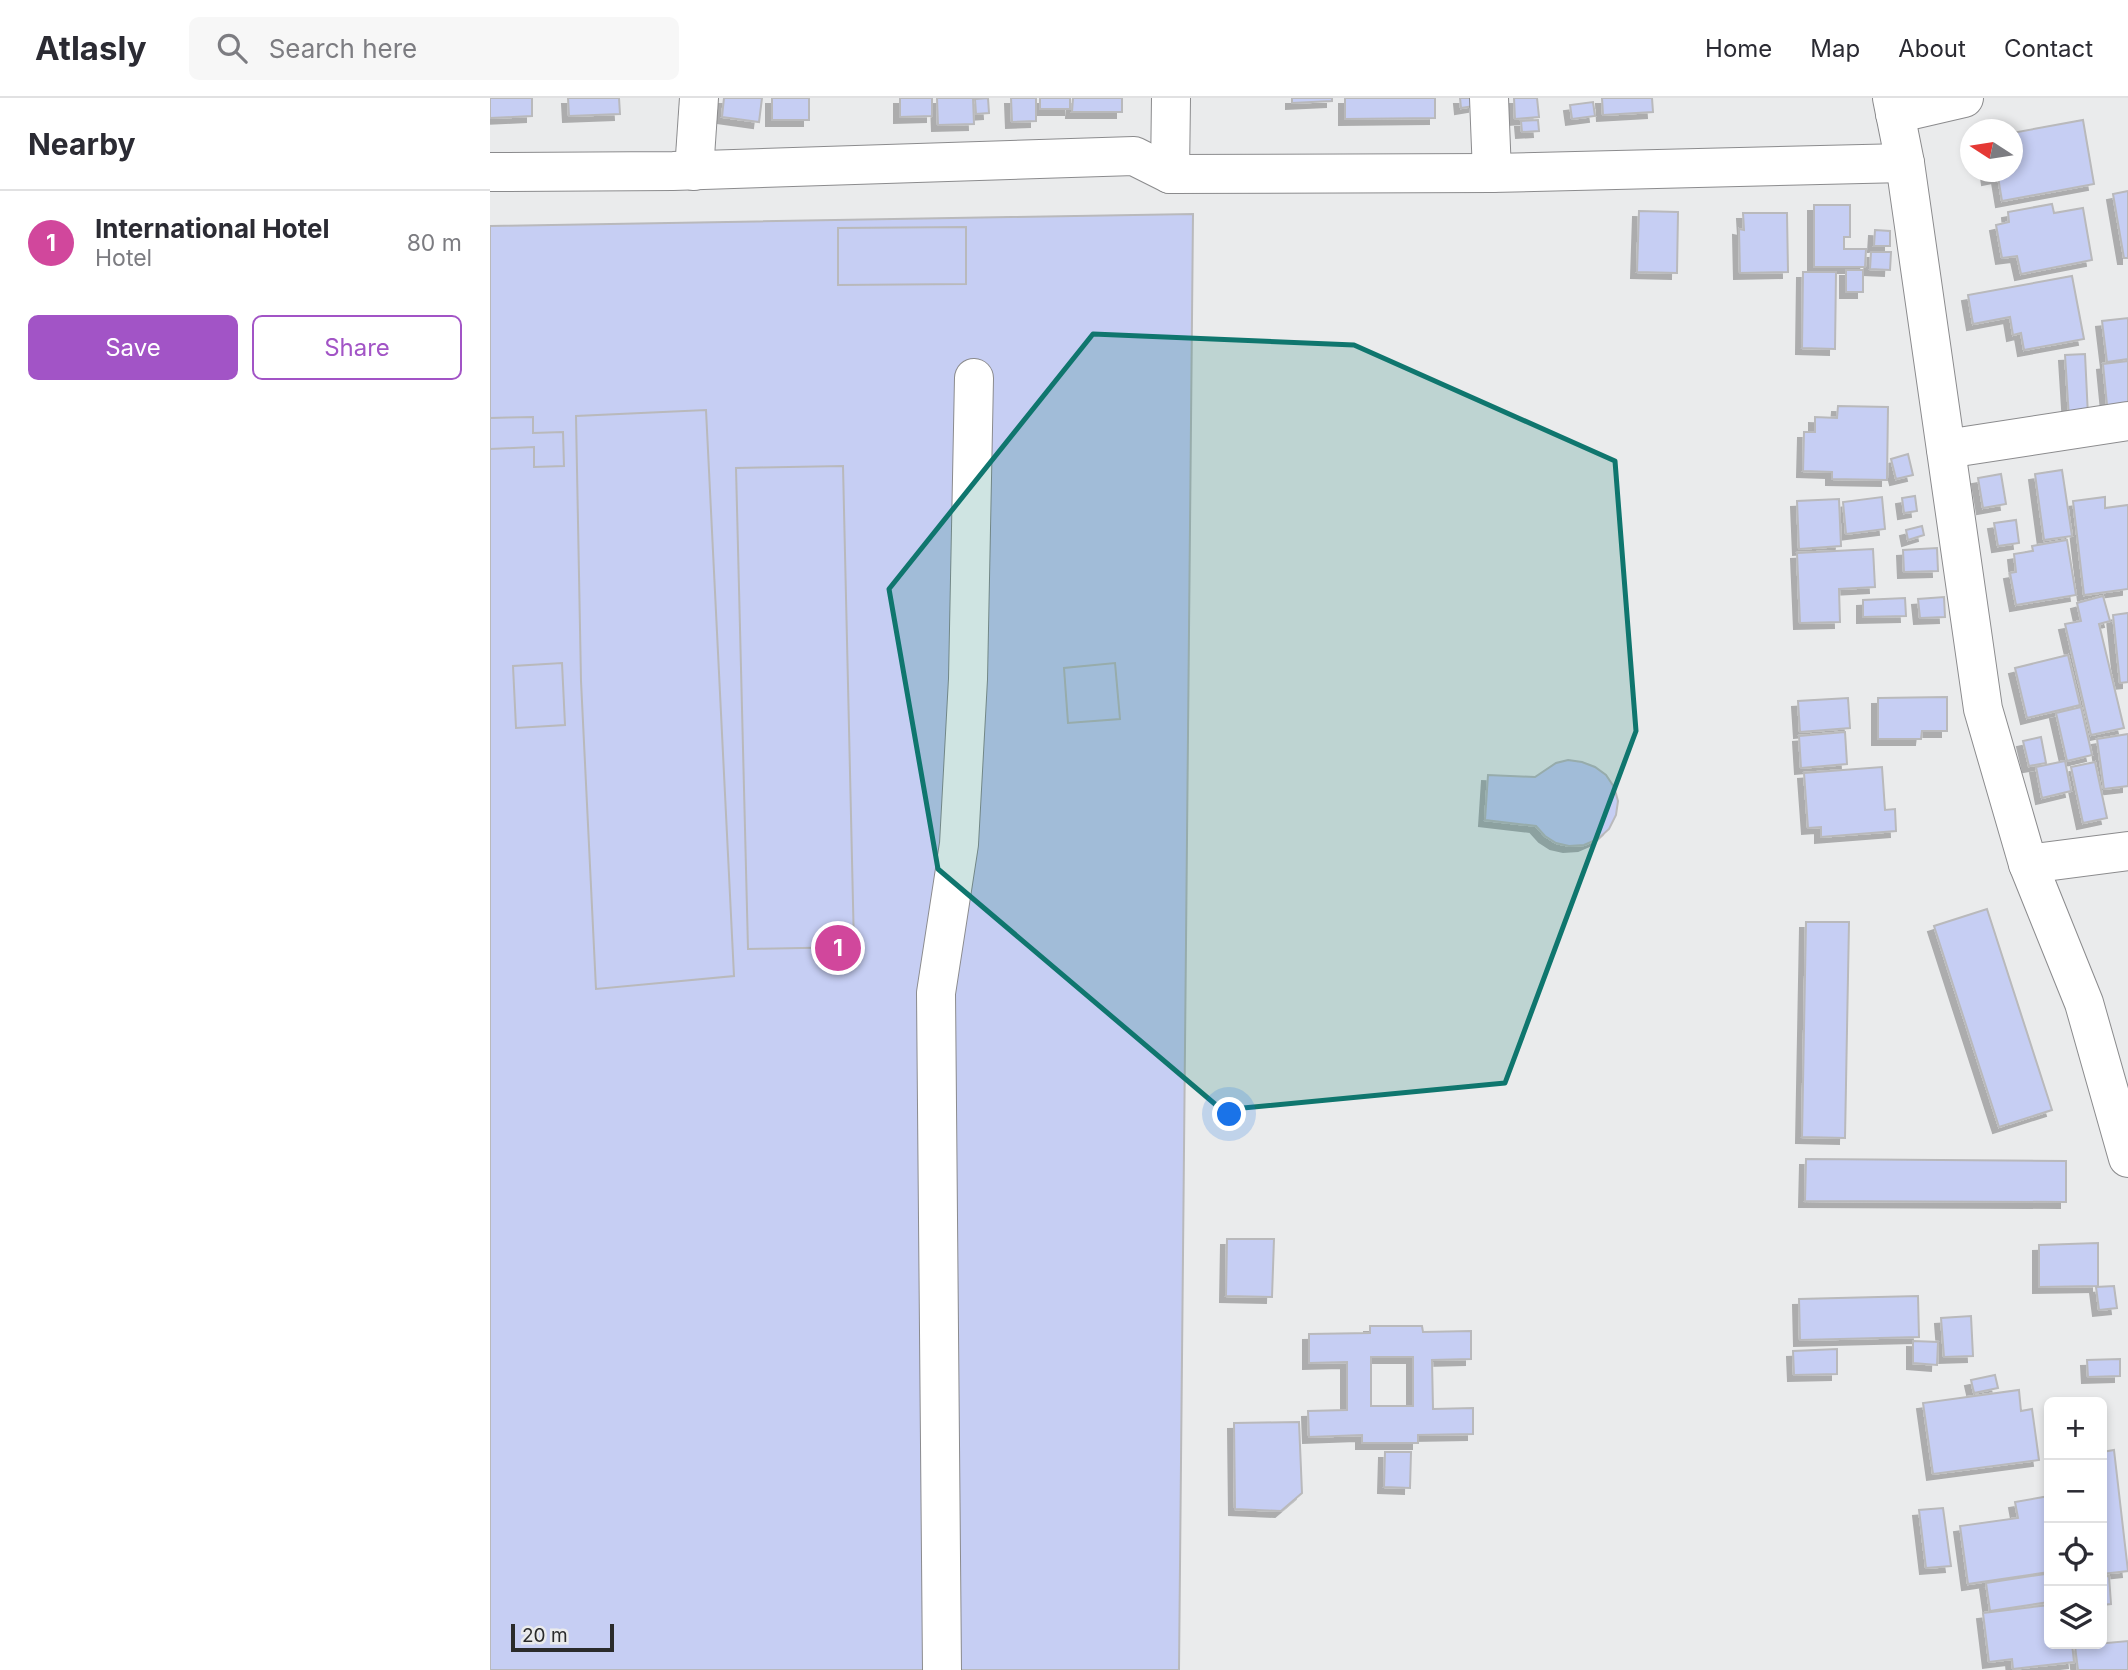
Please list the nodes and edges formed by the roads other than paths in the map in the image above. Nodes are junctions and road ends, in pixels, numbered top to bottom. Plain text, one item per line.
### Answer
1 (699, 98) edge
2 (1171, 98) edge
3 (1489, 98) edge
4 (1946, 100) edge
5 (1894, 106) edge
6 (1905, 163) junction
7 (694, 171) junction
8 (490, 172) edge
9 (1492, 173) junction
10 (1170, 174) junction
11 (974, 378) dead end
12 (2128, 421) edge
13 (1946, 449) junction
14 (2128, 851) edge
15 (2028, 864) junction
16 (2128, 1158) edge
17 (942, 1670) edge

1 - 7 street
2 - 10 street
3 - 9 street
4 - 5 street
5 - 6 street
6 - 9 street
6 - 13 street
7 - 8 street
7 - 10 street
9 - 10 street
11 - 17 street
12 - 13 street
13 - 15 street
14 - 15 street
15 - 16 street

